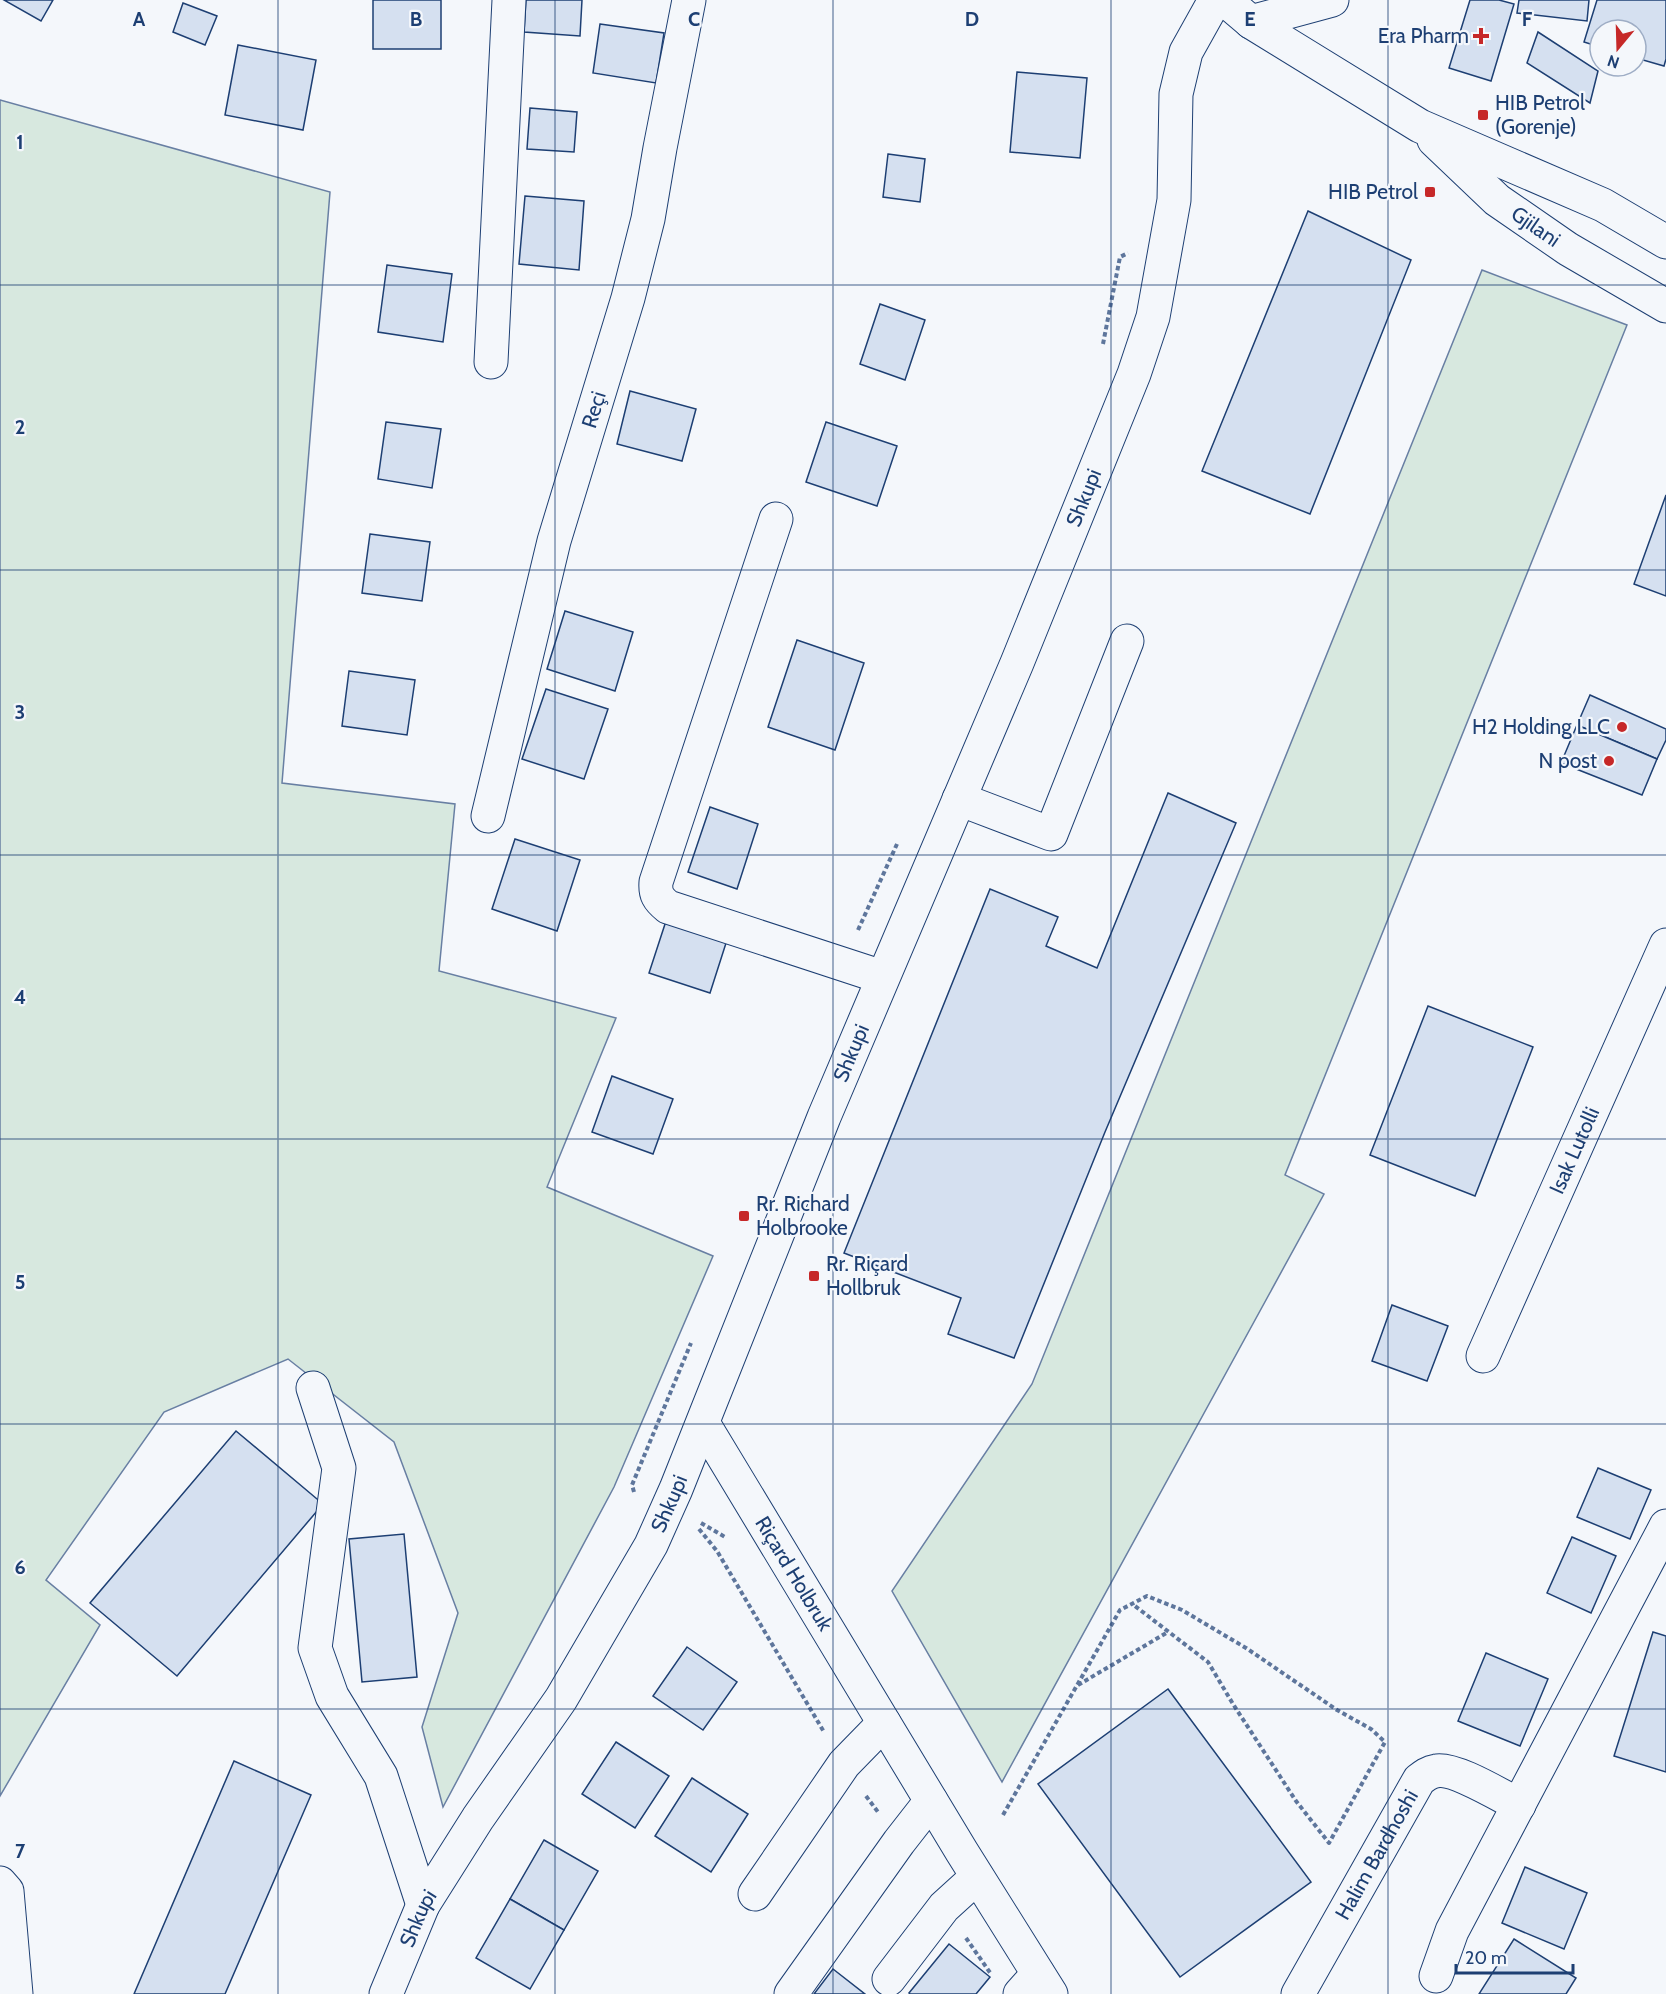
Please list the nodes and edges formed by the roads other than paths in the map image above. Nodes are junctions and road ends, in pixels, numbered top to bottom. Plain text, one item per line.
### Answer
1 (509, 0) edge
2 (689, 0) edge
3 (1215, 0) edge
4 (1225, 0) edge
5 (1332, 0) edge
6 (1251, 22) junction
7 (1420, 126) junction
8 (1666, 242) edge
9 (1666, 306) edge
10 (491, 362) dead end
11 (776, 519) dead end
12 (1127, 641) dead end
13 (959, 799) junction
14 (488, 816) dead end
15 (1666, 945) edge
16 (882, 977) junction
17 (1483, 1356) dead end
18 (313, 1388) dead end
19 (703, 1423) junction
20 (1666, 1526) edge
21 (884, 1723) junction
22 (932, 1801) junction
23 (1520, 1805) junction
24 (977, 1877) junction
25 (0, 1883) edge
26 (755, 1894) dead end
27 (423, 1905) junction
28 (1436, 1976) dead end
29 (889, 1979) dead end
30 (1037, 1987) edge
31 (16, 1994) edge
32 (386, 1994) edge
33 (791, 1994) edge
34 (1298, 1994) edge

1 - 10 street
2 - 14 street, Reçi
3 - 13 street, Shkupi
4 - 6 street, Gjilani
5 - 6 street
6 - 7 street, Gjilani
7 - 8 street, Gjilani
7 - 9 street, Gjilani
11 - 16 street
12 - 13 street
13 - 16 street, Shkupi
15 - 17 street, Isak Lutolli
16 - 19 street, Shkupi
18 - 27 street
19 - 21 street, Riçard Holbruk
19 - 27 street, Shkupi
20 - 23 street
21 - 22 street, Riçard Holbruk
21 - 26 street
22 - 24 street, Riçard Holbruk
22 - 33 street
23 - 28 street
23 - 34 street, Halim Bardhoshi
24 - 29 street
24 - 30 street, Riçard Holbruk
25 - 31 street
27 - 32 street, Shkupi

